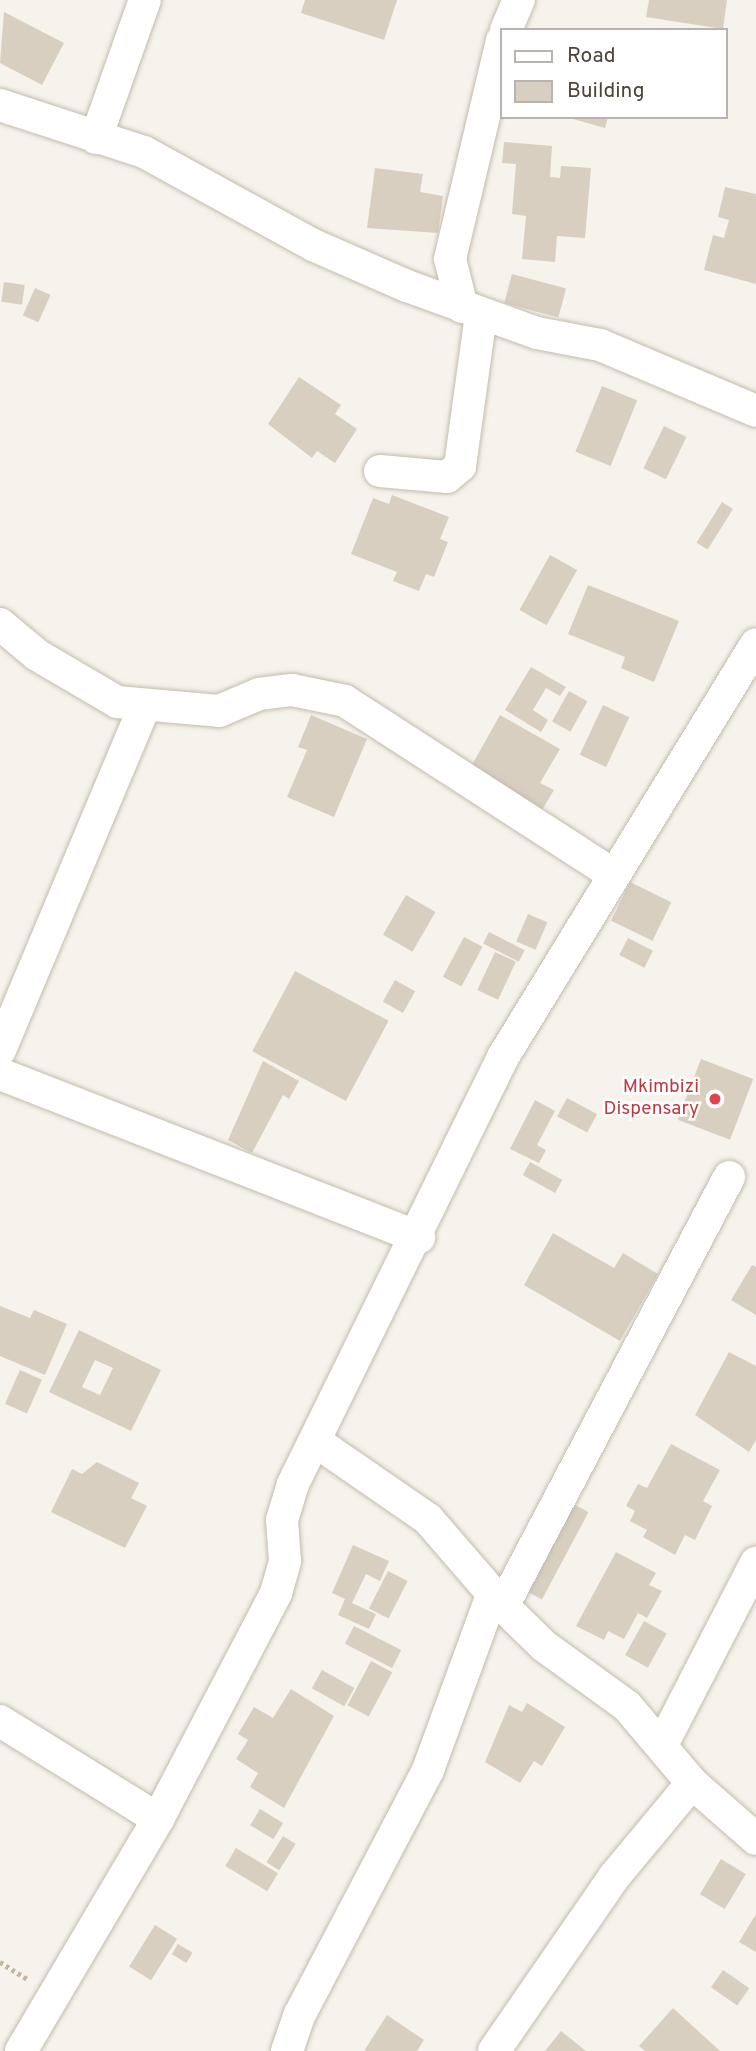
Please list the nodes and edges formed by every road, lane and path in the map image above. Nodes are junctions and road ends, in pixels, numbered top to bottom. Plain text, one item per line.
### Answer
1 (145, 0) edge
2 (519, 0) edge
3 (507, 28) edge
4 (500, 48) edge
5 (0, 105) edge
6 (96, 138) junction
7 (471, 310) junction
8 (756, 411) edge
9 (380, 471) dead end
10 (0, 624) edge
11 (756, 644) edge
12 (144, 708) junction
13 (611, 873) junction
14 (0, 1049) edge
15 (0, 1074) edge
16 (729, 1177) dead end
17 (419, 1237) junction
18 (315, 1441) junction
19 (756, 1563) edge
20 (498, 1599) junction
21 (0, 1721) edge
22 (663, 1743) junction
23 (692, 1783) junction
24 (158, 1819) junction
25 (756, 1839) edge
26 (21, 2051) edge
27 (287, 2051) edge
28 (494, 2051) edge

1 - 6 street
2 - 3 street
4 - 7 street
5 - 6 street
6 - 7 street
7 - 8 street
7 - 9 street
10 - 12 street
11 - 13 street
12 - 13 street
12 - 14 street
13 - 17 street
15 - 17 street
16 - 20 street
17 - 18 street
18 - 20 street
18 - 24 street
19 - 22 street
20 - 22 street
20 - 27 street
21 - 24 street
22 - 23 street
23 - 25 street
23 - 28 street
24 - 26 street

